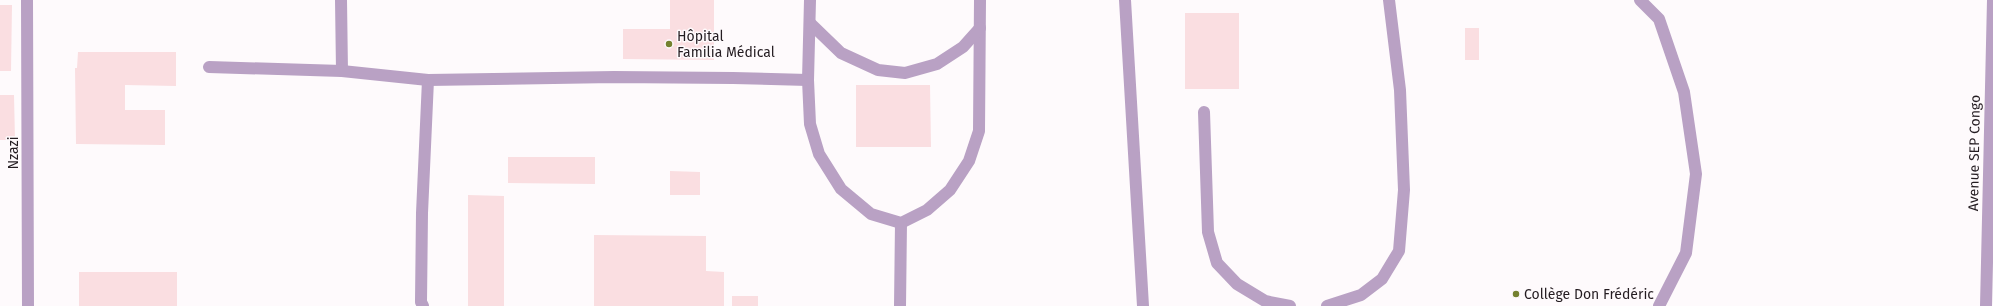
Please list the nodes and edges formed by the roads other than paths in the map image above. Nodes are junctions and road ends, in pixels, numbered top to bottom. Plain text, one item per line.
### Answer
1 (27, 0) edge
2 (341, 0) edge
3 (810, 0) edge
4 (980, 0) edge
5 (1124, 0) edge
6 (1389, 0) edge
7 (1640, 0) edge
8 (1993, 0) edge
9 (1993, 21) edge
10 (810, 24) junction
11 (980, 28) junction
12 (210, 67) dead end
13 (342, 71) junction
14 (428, 80) junction
15 (808, 80) junction
16 (1204, 112) dead end
17 (901, 223) junction
18 (28, 306) edge
19 (423, 306) edge
20 (900, 306) edge
21 (1143, 306) edge
22 (1290, 306) edge
23 (1327, 306) edge
24 (1659, 306) edge
25 (1986, 306) edge

1 - 18 street, Nzazi
2 - 13 street
3 - 10 street
4 - 11 street
5 - 21 street
6 - 23 street
7 - 24 street
8 - 9 street, Avenue SEP Congo
9 - 25 street, Avenue SEP Congo
10 - 11 street
10 - 15 street
11 - 17 street
12 - 13 street
13 - 14 street
14 - 15 street
14 - 19 street
15 - 17 street
16 - 22 street
17 - 20 street

